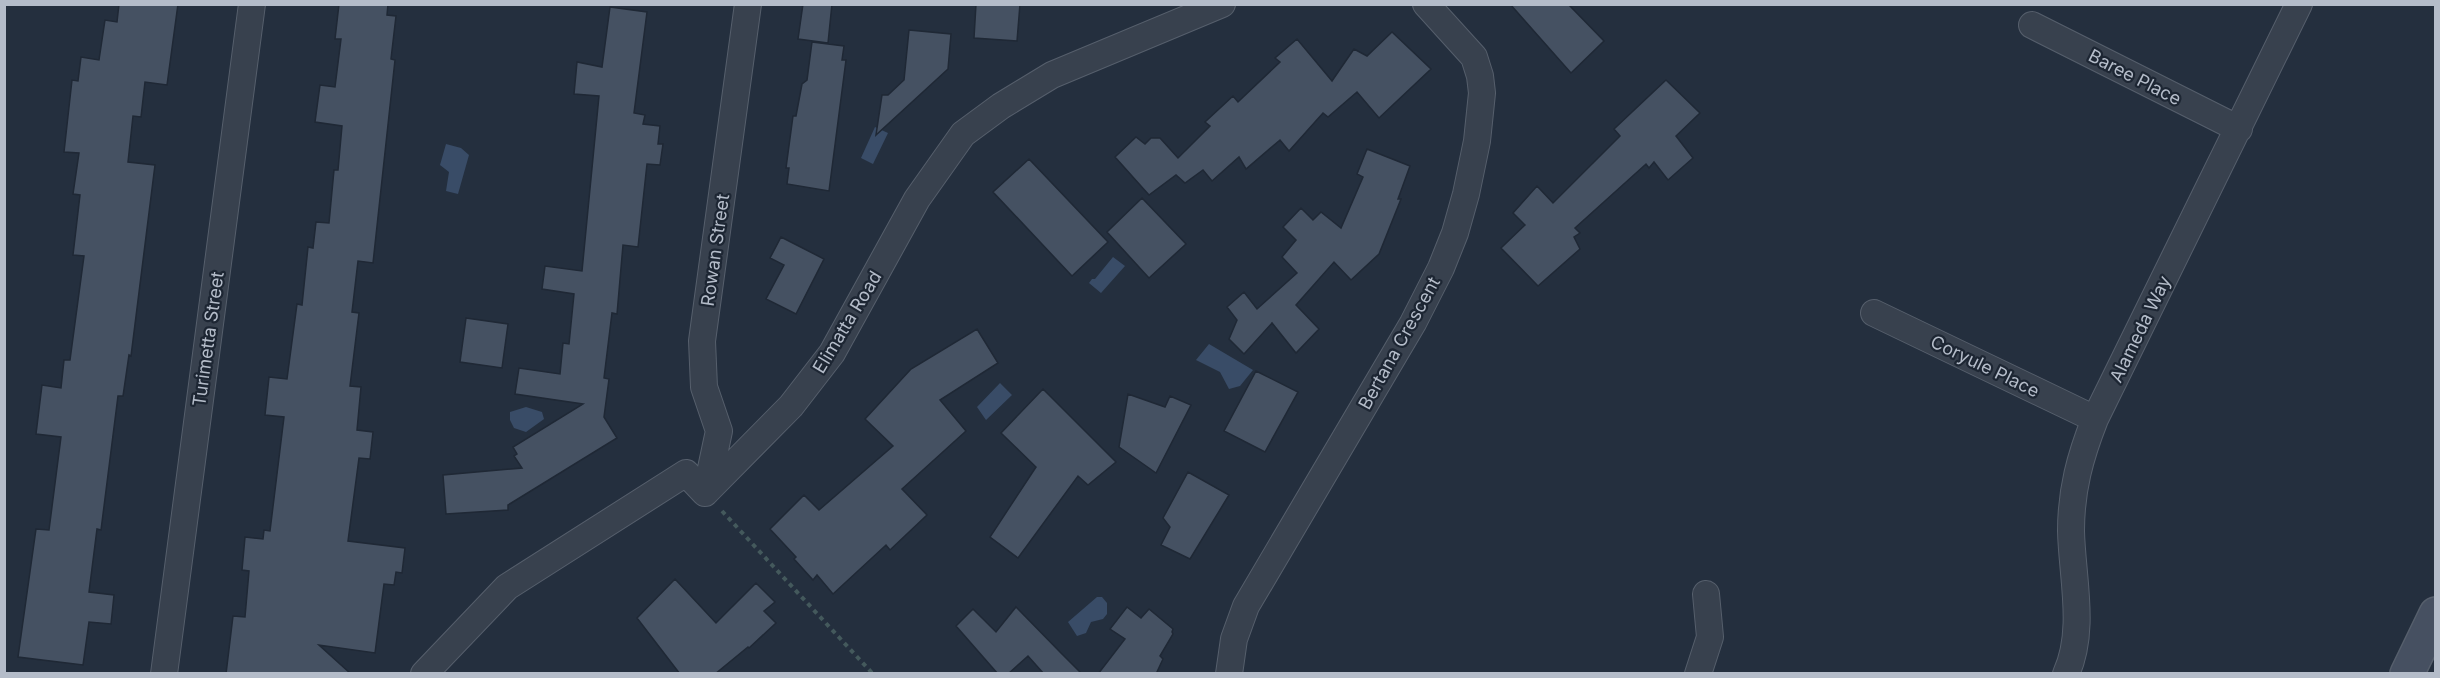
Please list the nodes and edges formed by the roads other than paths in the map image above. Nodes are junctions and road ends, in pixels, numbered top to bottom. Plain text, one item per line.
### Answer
1 (252, 4) edge
2 (748, 4) edge
3 (1222, 4) edge
4 (1426, 4) edge
5 (2299, 4) edge
6 (2032, 25) dead end
7 (2239, 129) junction
8 (1875, 313) dead end
9 (2095, 419) junction
10 (705, 493) junction
11 (1706, 594) dead end
12 (2436, 614) edge
13 (164, 674) edge
14 (424, 674) edge
15 (1229, 674) edge
16 (1698, 674) edge
17 (2066, 674) edge
18 (2407, 674) edge

1 - 13 street, Turimetta Street
2 - 10 street, Rowan Street
3 - 10 street, Elimatta Road
4 - 15 street, Bertana Crescent
5 - 7 street, Alameda Way
6 - 7 street, Baree Place
7 - 9 street, Alameda Way
8 - 9 street, Coryule Place
9 - 17 street, Alameda Way
10 - 14 street
11 - 16 street
12 - 18 street

